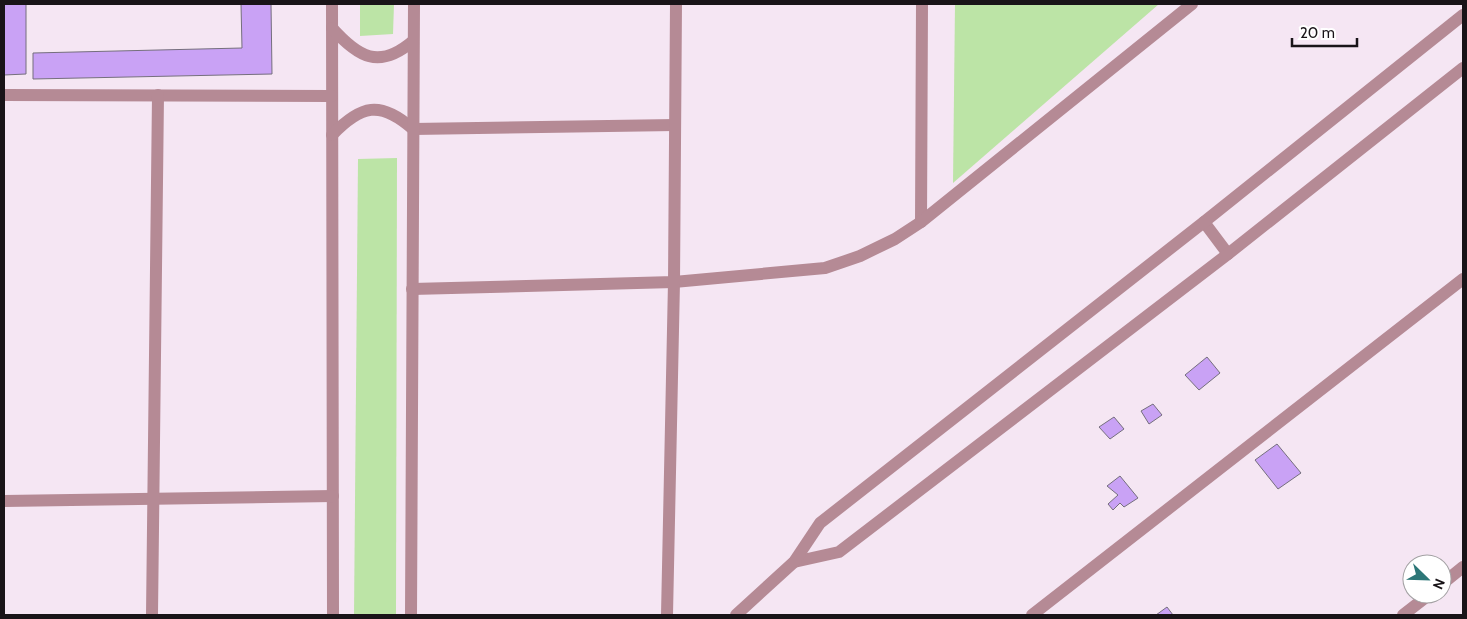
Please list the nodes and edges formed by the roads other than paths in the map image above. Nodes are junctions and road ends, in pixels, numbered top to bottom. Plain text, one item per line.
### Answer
1 (332, 4) edge
2 (414, 4) edge
3 (676, 4) edge
4 (922, 4) edge
5 (1192, 4) edge
6 (1463, 15) edge
7 (332, 28) junction
8 (413, 40) junction
9 (1463, 68) edge
10 (4, 95) edge
11 (158, 95) junction
12 (332, 96) junction
13 (676, 126) junction
14 (413, 129) junction
15 (332, 135) junction
16 (921, 222) junction
17 (1204, 222) junction
18 (1228, 254) junction
19 (1463, 278) edge
20 (674, 282) junction
21 (412, 289) junction
22 (333, 496) junction
23 (154, 498) junction
24 (4, 501) edge
25 (794, 562) junction
26 (1463, 567) edge
27 (1452, 576) edge
28 (1417, 604) edge
29 (152, 615) edge
30 (333, 615) edge
31 (411, 615) edge
32 (667, 615) edge
33 (736, 615) edge
34 (1032, 615) edge
35 (1403, 615) edge

1 - 7 street
2 - 8 street
3 - 13 street
4 - 16 street
5 - 16 street
6 - 17 street
7 - 8 street
7 - 12 street
8 - 14 street
9 - 18 street
10 - 11 street
11 - 12 street
11 - 23 street
12 - 15 street
13 - 14 street
13 - 20 street
14 - 15 street
14 - 21 street
15 - 22 street
16 - 20 street
17 - 18 street
17 - 25 street
18 - 25 street
19 - 34 street
20 - 21 street
20 - 32 street
21 - 31 street
22 - 23 street
22 - 30 street
23 - 24 street
23 - 29 street
25 - 33 street
26 - 27 street
28 - 35 street

